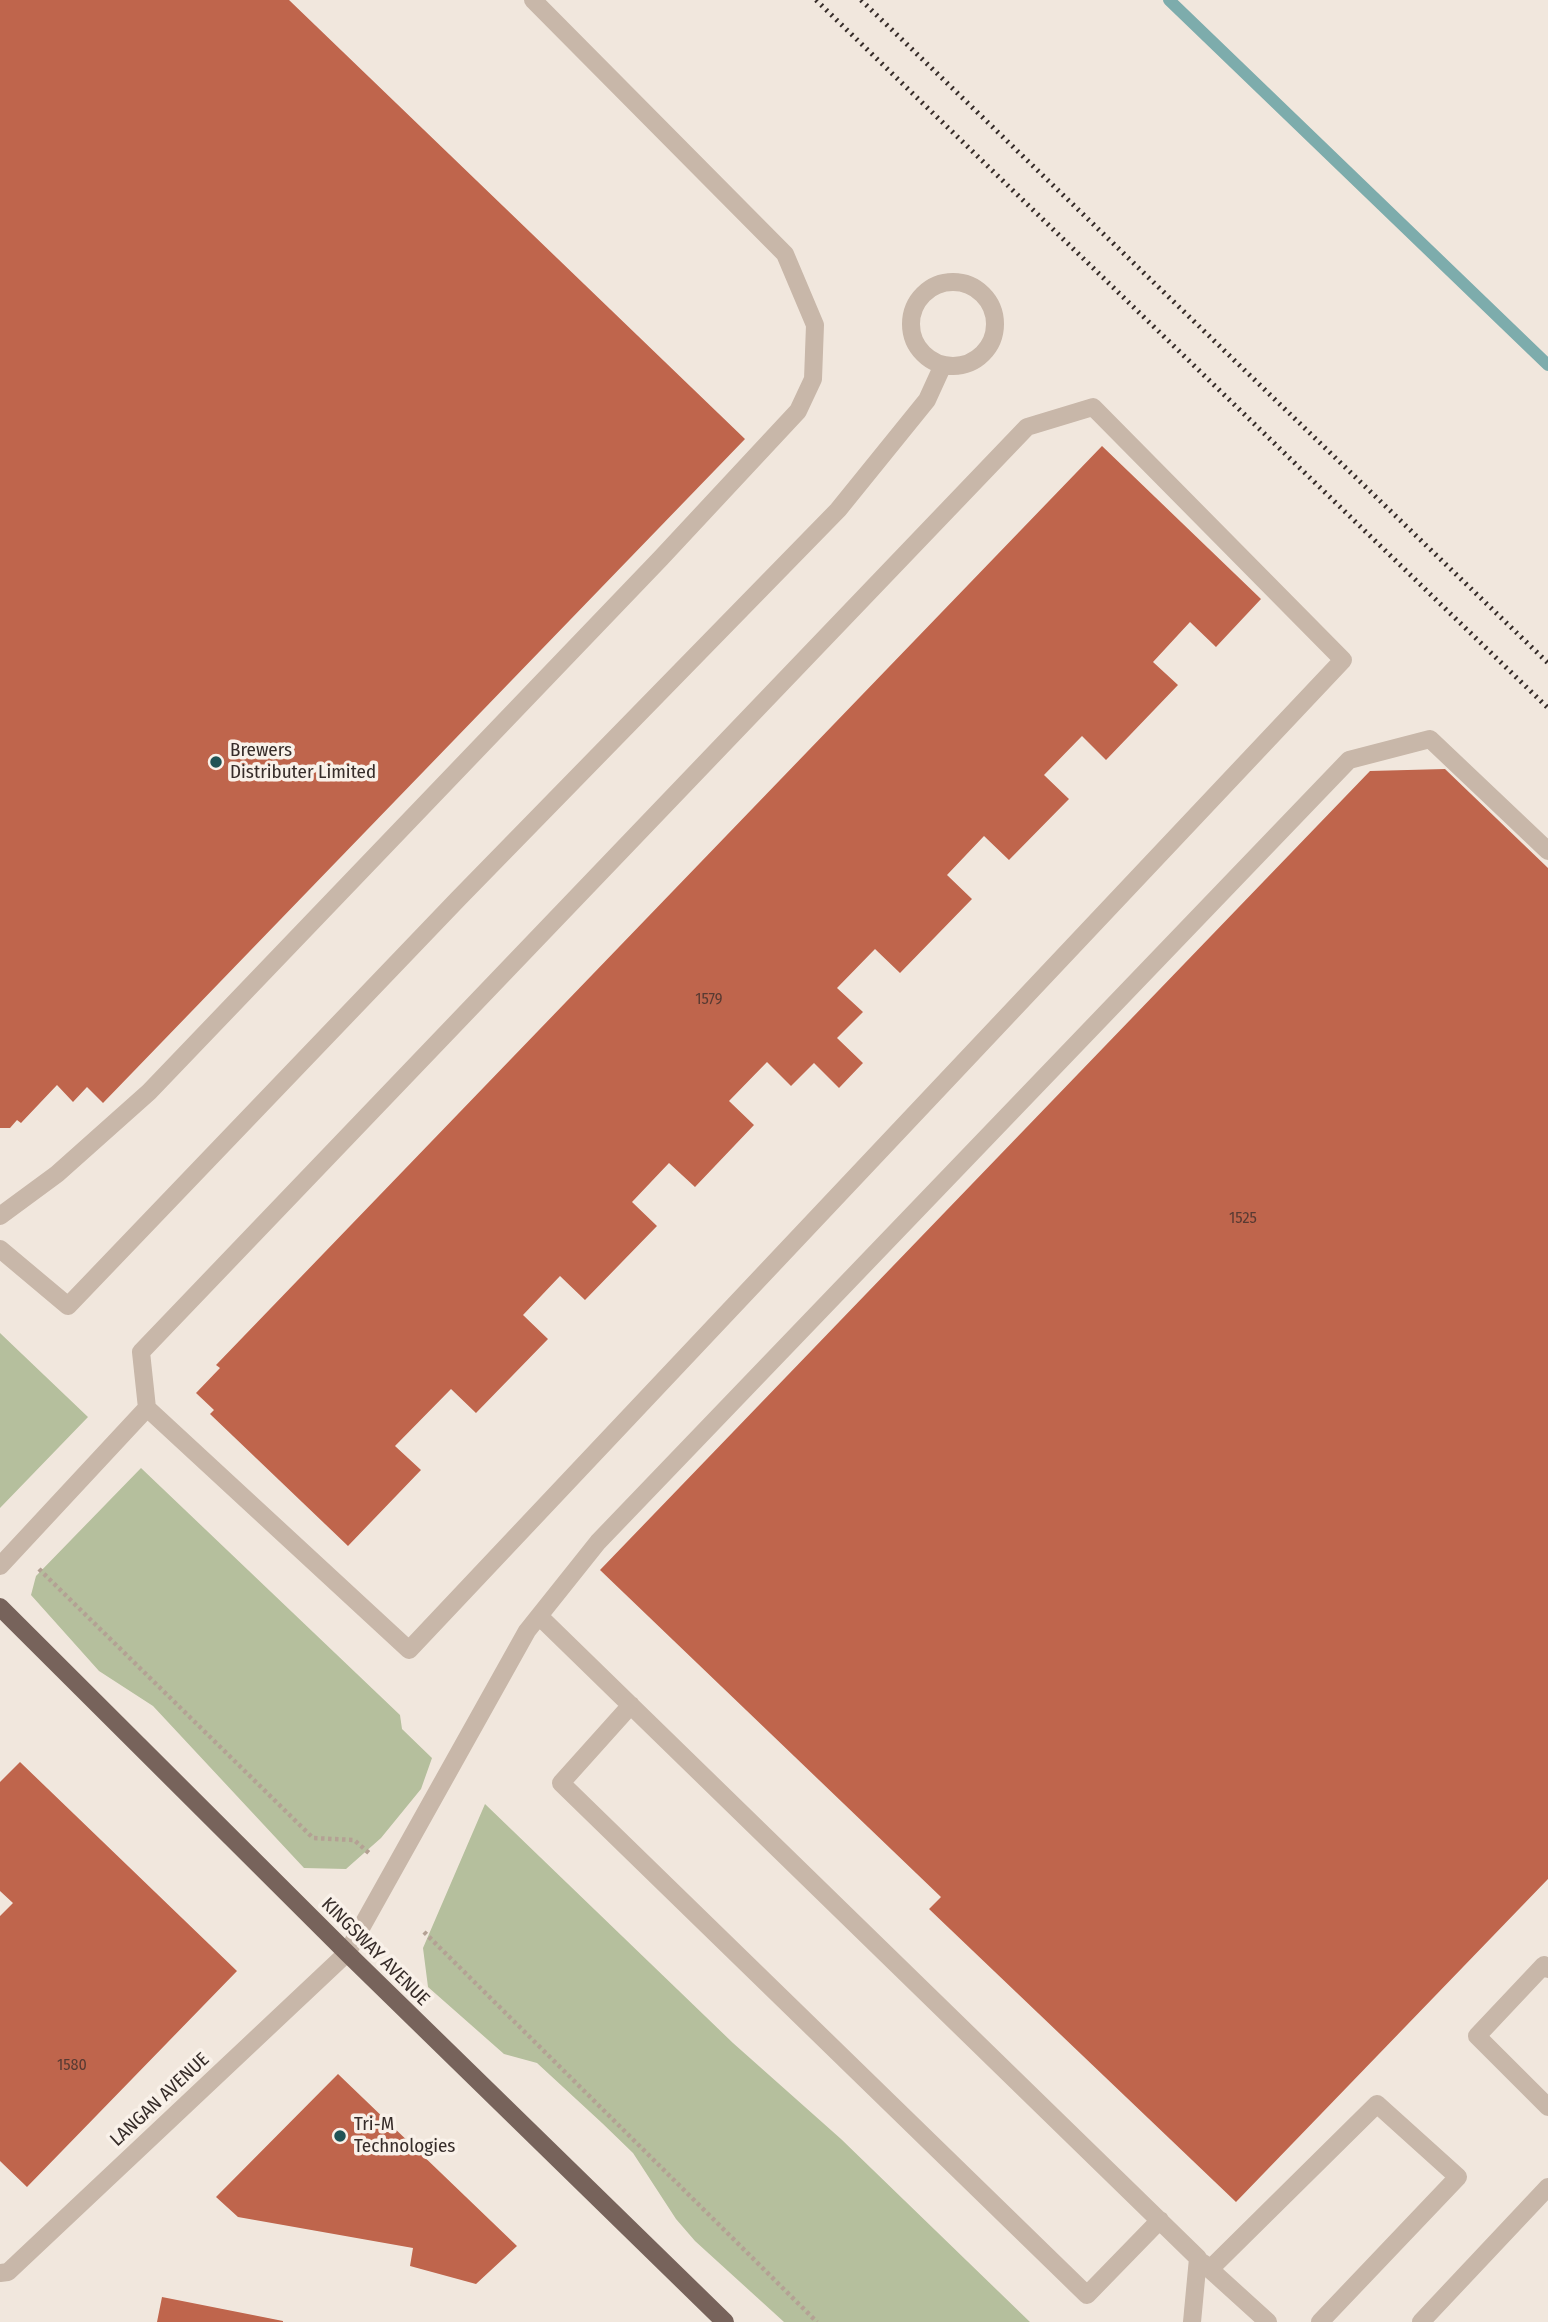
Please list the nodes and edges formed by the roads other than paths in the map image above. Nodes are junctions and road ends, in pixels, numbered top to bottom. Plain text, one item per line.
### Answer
1 (533, 0) edge
2 (943, 365) junction
3 (1548, 851) edge
4 (0, 1216) edge
5 (0, 1250) edge
6 (147, 1408) junction
7 (0, 1566) edge
8 (0, 1607) edge
9 (539, 1616) junction
10 (631, 1705) junction
11 (346, 1954) junction
12 (1548, 1969) edge
13 (1548, 2107) edge
14 (1548, 2188) edge
15 (1160, 2220) junction
16 (1204, 2263) junction
17 (0, 2273) edge
18 (724, 2322) edge
19 (1192, 2322) edge
20 (1268, 2322) edge
21 (1320, 2322) edge
22 (1422, 2322) edge

1 - 4 street
2 - 2 street
2 - 5 street
3 - 9 street, LANGAN AVENUE
6 - 6 street
6 - 7 street
8 - 11 main road, KINGSWAY AVENUE
9 - 10 street
9 - 11 street, LANGAN AVENUE
10 - 15 street
10 - 15 street
11 - 17 street, LANGAN AVENUE
11 - 18 main road, KINGSWAY AVENUE
12 - 13 street
14 - 22 street
15 - 16 street
16 - 19 street
16 - 20 street
16 - 21 street

